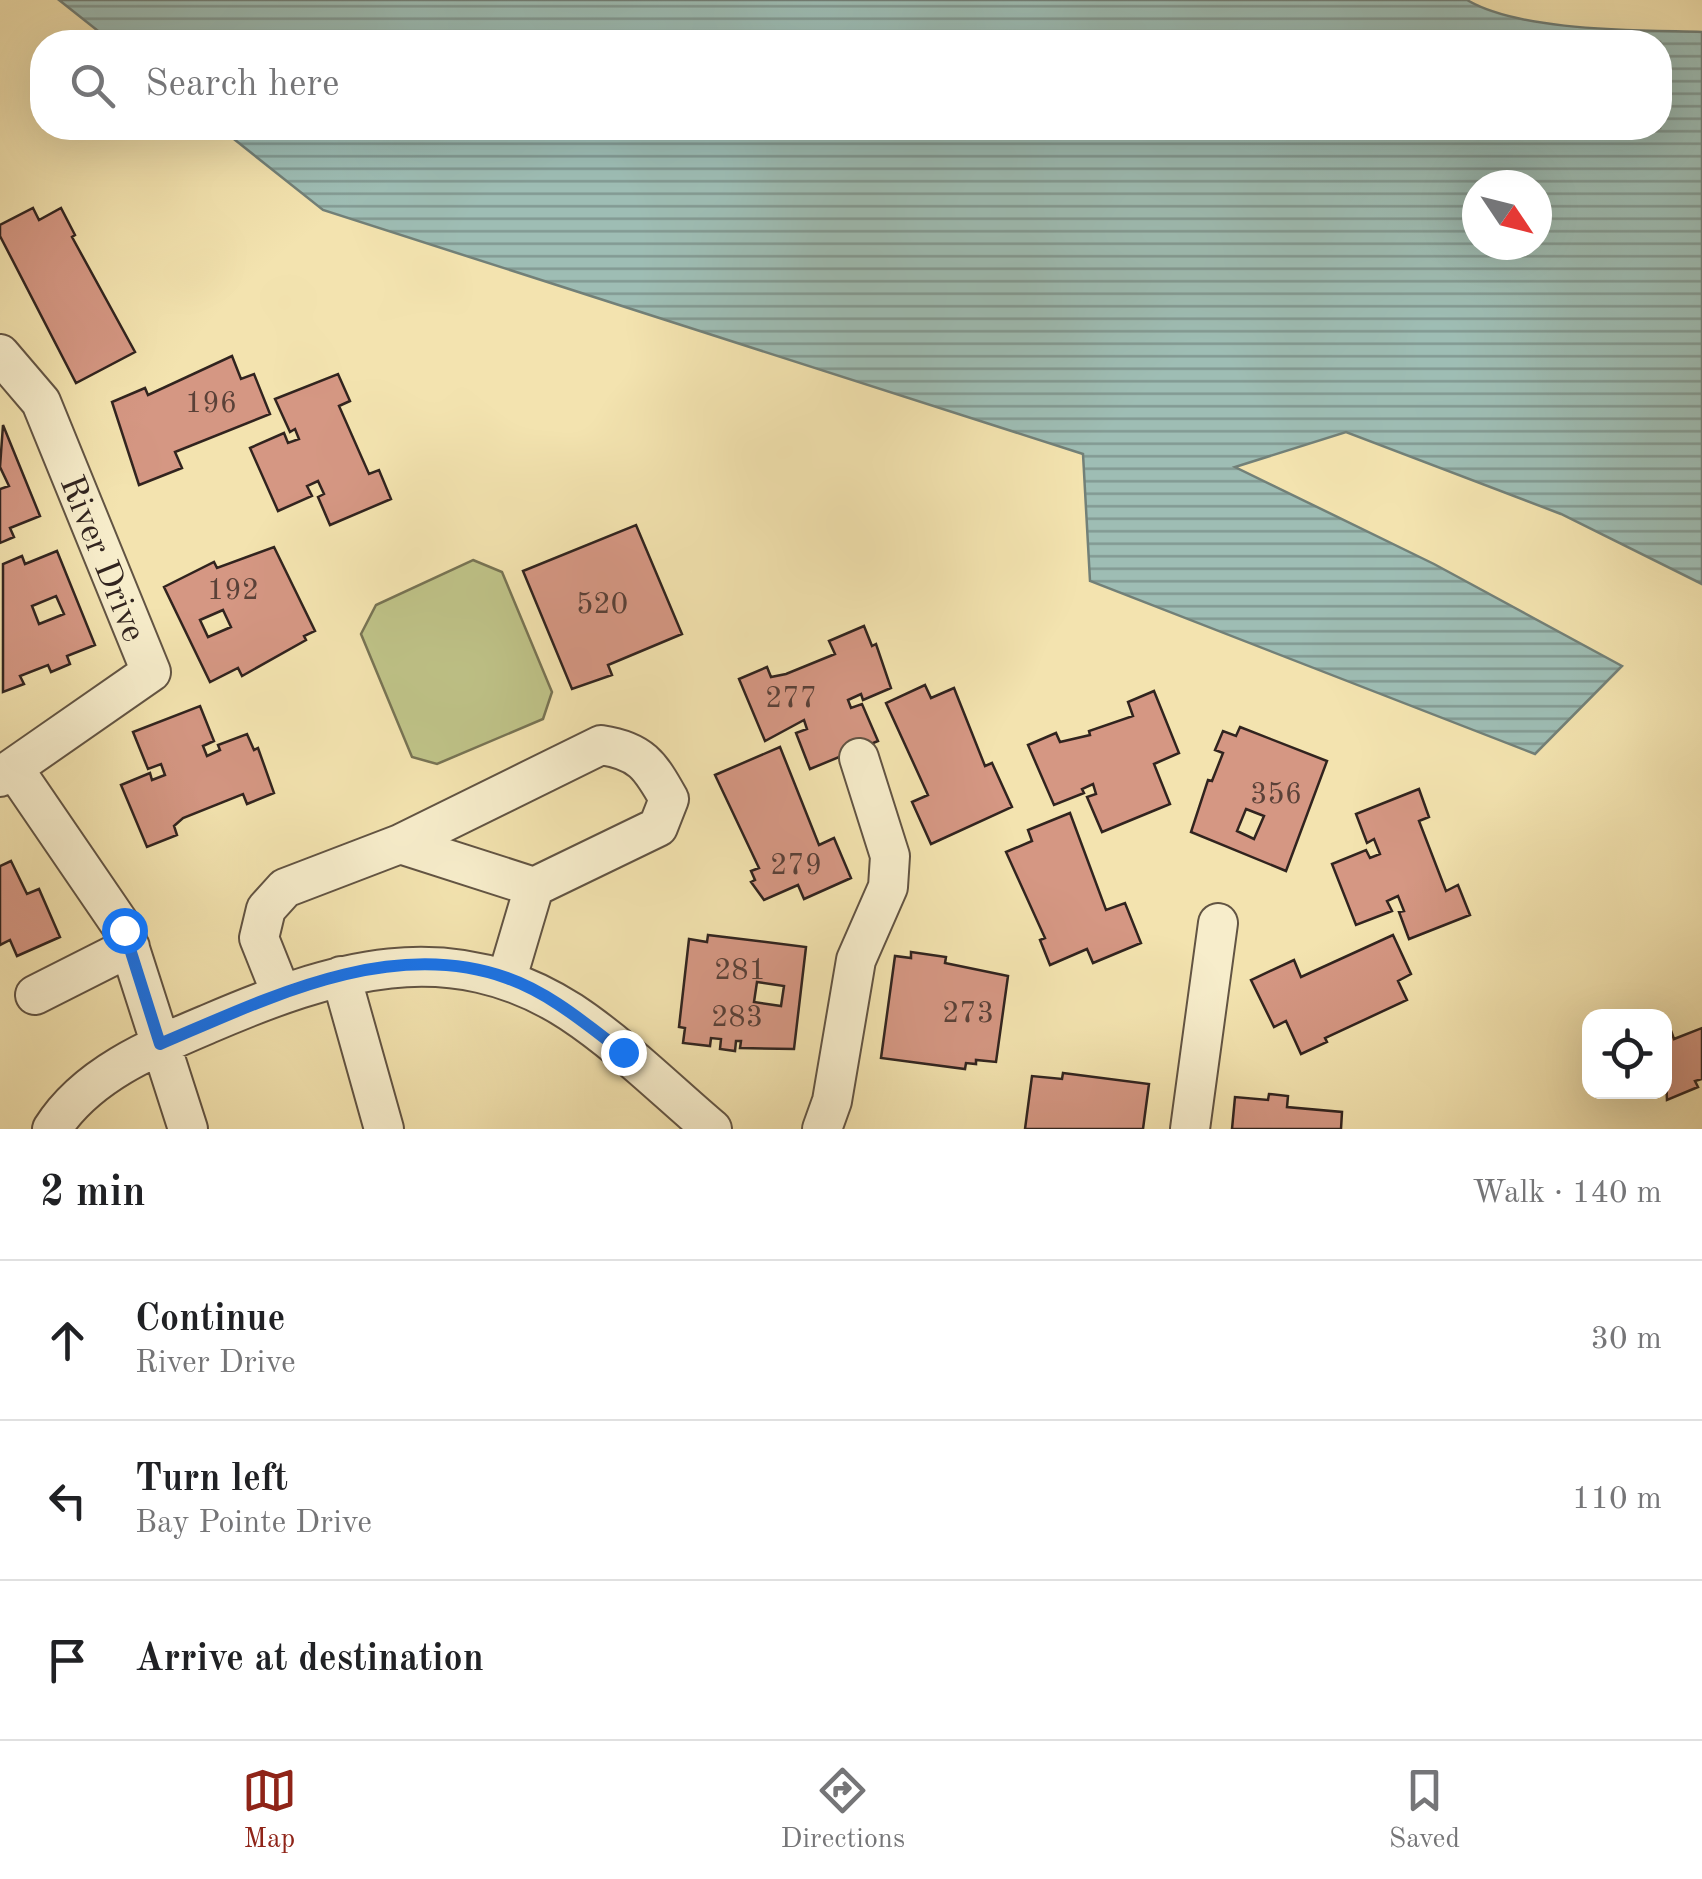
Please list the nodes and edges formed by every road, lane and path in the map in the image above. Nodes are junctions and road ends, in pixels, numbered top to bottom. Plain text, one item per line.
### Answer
1 (0, 354) edge
2 (858, 758) dead end
3 (7, 773) edge
4 (400, 844) junction
5 (534, 887) junction
6 (1218, 922) dead end
7 (130, 947) junction
8 (341, 976) junction
9 (507, 978) junction
10 (281, 992) junction
11 (36, 995) dead end
12 (160, 1044) junction
13 (52, 1129) edge
14 (188, 1129) edge
15 (384, 1129) edge
16 (712, 1129) edge
17 (822, 1129) edge
18 (1190, 1129) edge

1 - 3 street, River Drive
2 - 17 street
3 - 7 street, River Drive
4 - 5 street
4 - 5 street
4 - 10 street
5 - 9 street
6 - 18 street
7 - 11 street
7 - 12 street, River Drive
8 - 9 street
8 - 10 street
8 - 15 street
9 - 16 street
10 - 12 street
12 - 13 street
12 - 14 street, River Drive

